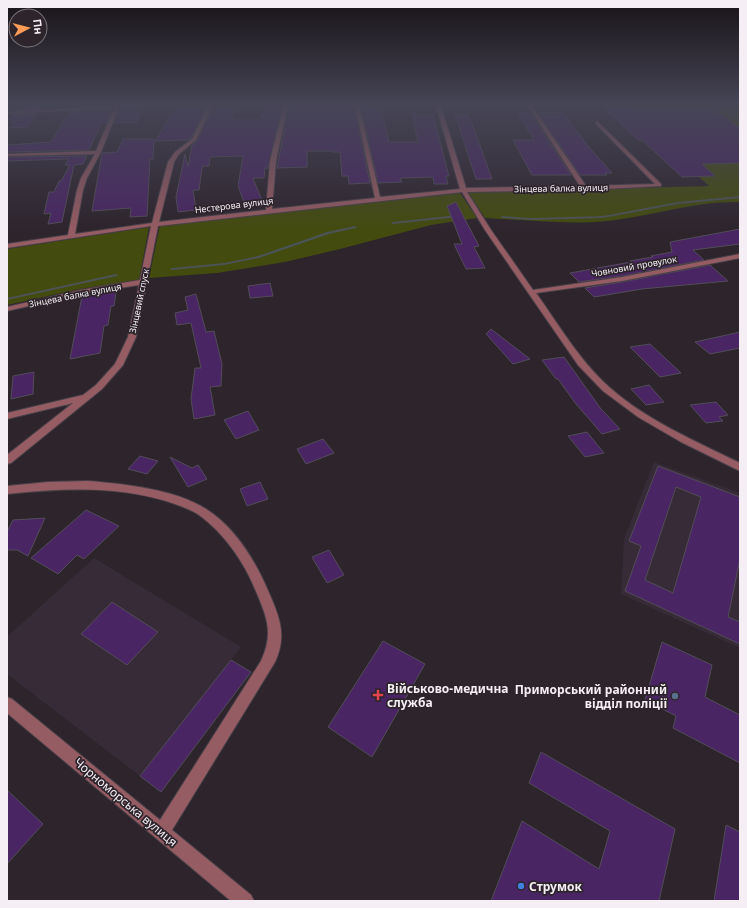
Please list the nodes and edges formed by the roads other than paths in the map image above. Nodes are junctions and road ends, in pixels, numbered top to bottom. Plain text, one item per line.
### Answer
1 (100, 146) edge
2 (186, 146) edge
3 (276, 146) edge
4 (366, 146) edge
5 (450, 146) edge
6 (556, 146) edge
7 (621, 146) edge
8 (98, 152) junction
9 (7, 155) edge
10 (584, 188) junction
11 (463, 190) junction
12 (378, 200) junction
13 (269, 210) junction
14 (155, 224) junction
15 (71, 236) junction
16 (7, 246) edge
17 (740, 256) edge
18 (143, 282) junction
19 (531, 292) junction
20 (7, 309) edge
21 (86, 397) junction
22 (7, 416) edge
23 (7, 460) edge
24 (740, 467) edge
25 (7, 490) edge
26 (7, 704) edge
27 (162, 832) junction
28 (245, 901) edge

1 - 8 street
2 - 14 street, Зінцевий спуск
3 - 13 street
4 - 12 street
5 - 11 street
6 - 10 street
7 - 10 street, Зінцева балка вулиця
8 - 9 street
8 - 15 street
10 - 11 street, Зінцева балка вулиця
11 - 12 street, Нестерова вулиця
11 - 19 street
12 - 13 street, Нестерова вулиця
13 - 14 street, Нестерова вулиця
14 - 15 street, Нестерова вулиця
14 - 18 street, Зінцевий спуск
15 - 16 street, Нестерова вулиця
17 - 19 street, Човновий провулок
18 - 20 street, Зінцева балка вулиця
18 - 21 street, Зінцевий спуск
19 - 24 street
21 - 22 street
21 - 23 street, Зінцевий спуск
25 - 27 street
26 - 27 street, Чорноморська вулиця
27 - 28 street, Чорноморська вулиця

